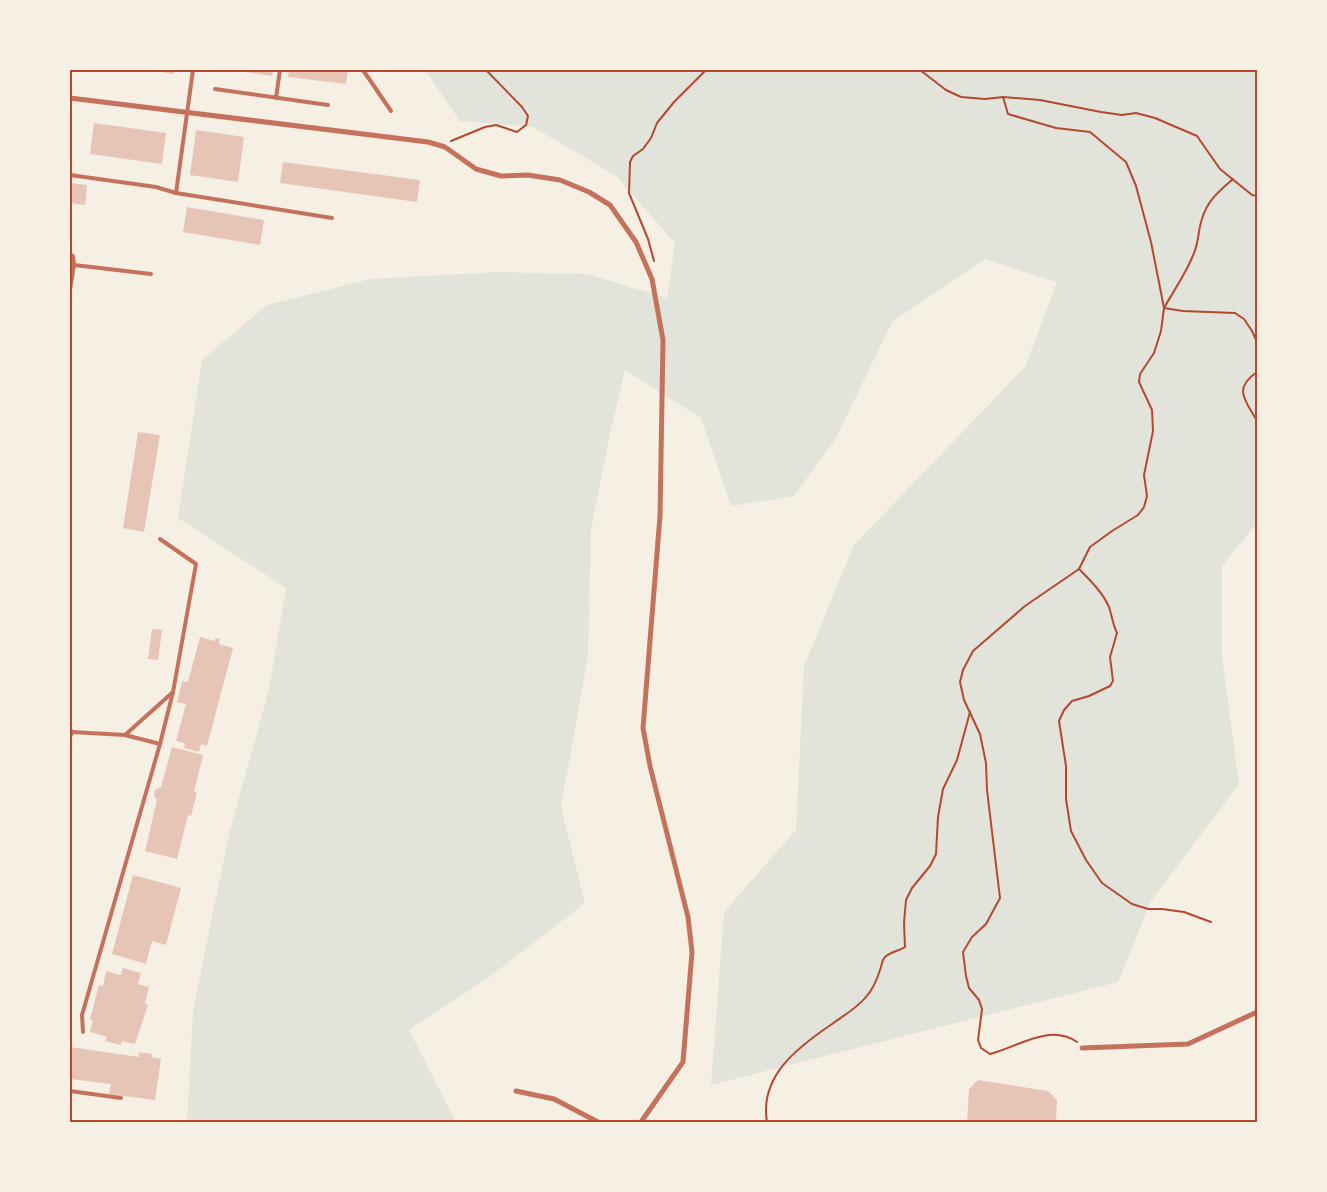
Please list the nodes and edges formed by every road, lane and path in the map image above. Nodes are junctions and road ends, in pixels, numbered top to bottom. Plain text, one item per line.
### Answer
1 (193, 70) edge
2 (280, 70) edge
3 (363, 70) edge
4 (486, 70) edge
5 (706, 70) edge
6 (920, 70) edge
7 (214, 89) dead end
8 (1003, 97) junction
9 (70, 98) edge
10 (276, 98) junction
11 (328, 105) dead end
12 (391, 110) dead end
13 (187, 113) junction
14 (445, 148) junction
15 (70, 175) edge
16 (1233, 179) junction
17 (176, 193) junction
18 (1257, 196) edge
19 (332, 218) dead end
20 (70, 256) edge
21 (74, 265) junction
22 (152, 274) dead end
23 (652, 279) junction
24 (70, 290) edge
25 (1164, 308) junction
26 (1257, 342) edge
27 (1257, 372) edge
28 (1257, 421) edge
29 (160, 539) dead end
30 (1079, 569) junction
31 (173, 692) junction
32 (970, 712) junction
33 (71, 734) edge
34 (125, 735) junction
35 (160, 744) junction
36 (1211, 922) dead end
37 (1257, 1012) edge
38 (83, 1032) dead end
39 (1082, 1048) joint
40 (70, 1091) edge
41 (516, 1091) dead end
42 (122, 1098) dead end
43 (598, 1122) edge
44 (641, 1122) edge
45 (768, 1122) edge

1 - 13 lane
2 - 10 lane
3 - 12 lane
4 - 14 path
5 - 23 path
6 - 8 path
7 - 10 lane
8 - 16 path
8 - 25 path
9 - 13 street
10 - 11 lane
13 - 14 street
13 - 17 lane
14 - 23 street
15 - 17 lane
16 - 18 path
16 - 25 path
17 - 19 lane
20 - 21 lane
21 - 22 lane
21 - 24 lane
23 - 44 street
25 - 26 path
25 - 30 path
27 - 28 path
29 - 31 lane
30 - 32 path
30 - 36 path
31 - 34 lane
31 - 35 lane
32 - 39 path
32 - 45 path
33 - 34 lane
34 - 35 lane
35 - 38 lane
37 - 39 street
40 - 42 lane
41 - 43 street

